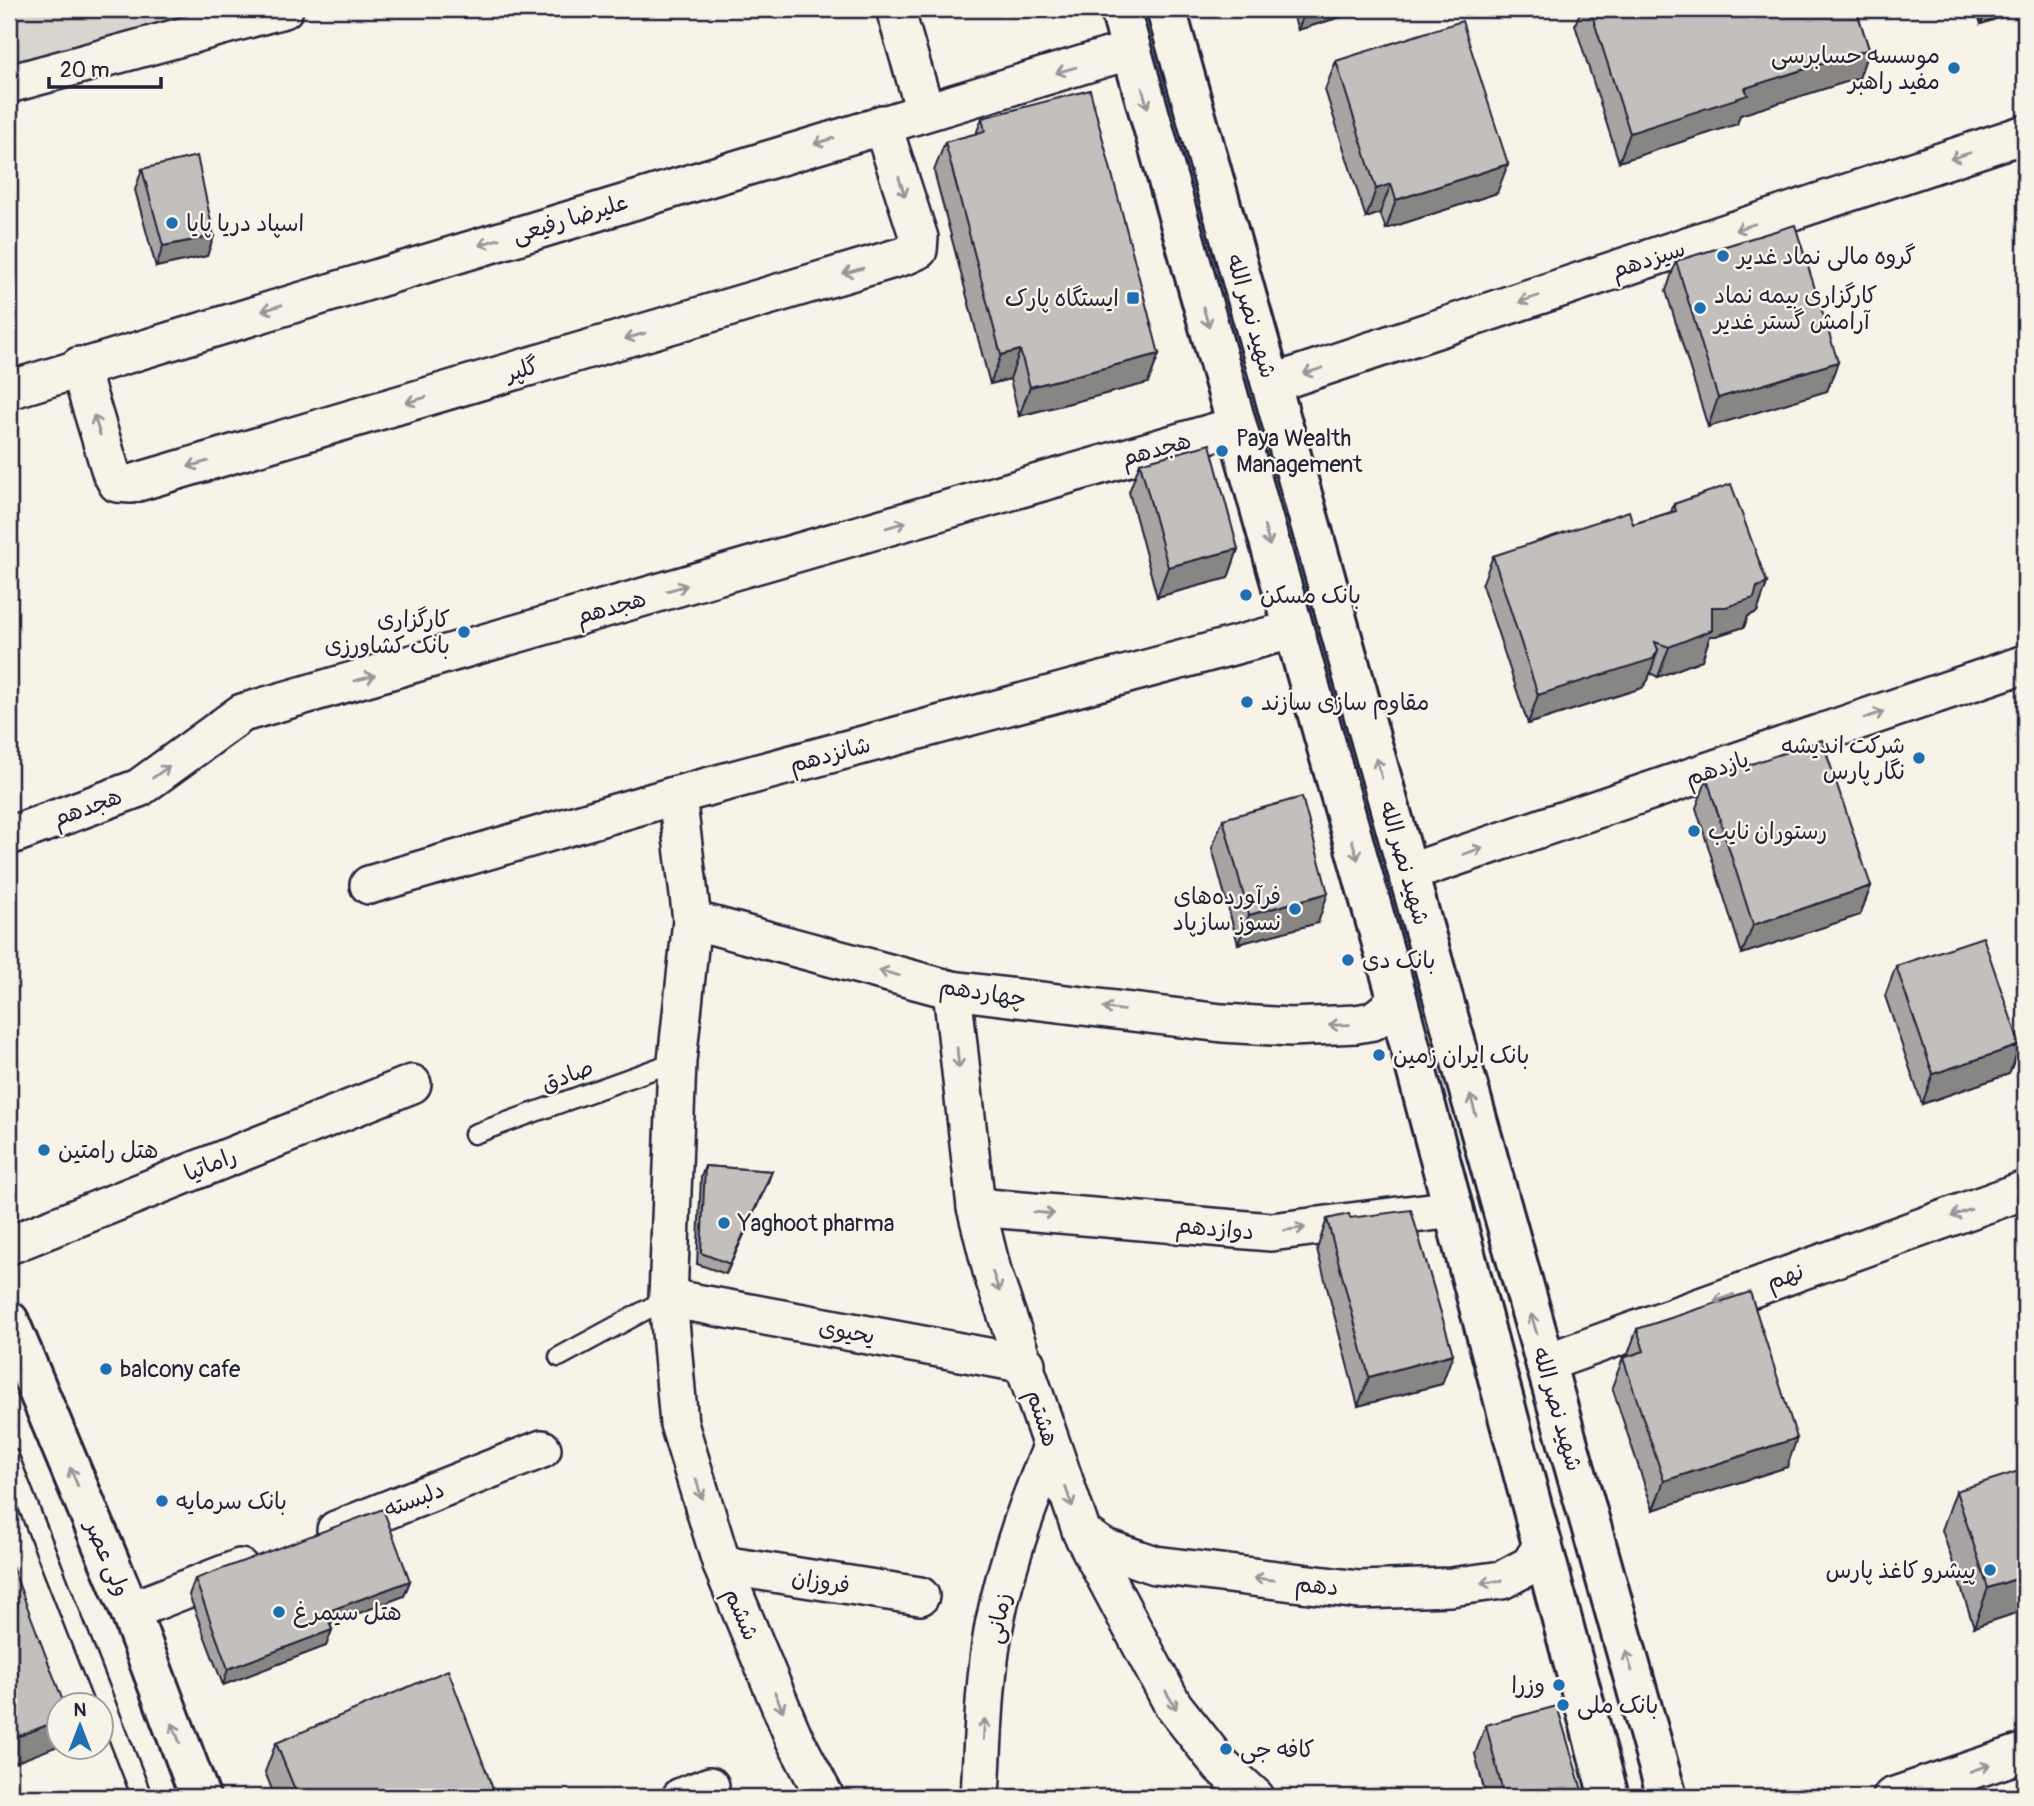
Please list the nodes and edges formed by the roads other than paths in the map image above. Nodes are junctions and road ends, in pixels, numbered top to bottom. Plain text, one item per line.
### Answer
1 (284, 9) edge
2 (895, 9) edge
3 (1120, 9) edge
4 (1166, 9) edge
5 (1131, 50) junction
6 (9, 84) edge
7 (925, 111) junction
8 (882, 124) junction
9 (2025, 134) edge
10 (79, 366) junction
11 (1272, 384) junction
12 (9, 390) edge
13 (1236, 426) junction
14 (1292, 630) junction
15 (2025, 664) edge
16 (677, 795) junction
17 (9, 836) edge
18 (1408, 873) junction
19 (369, 885) dead end
20 (692, 919) junction
21 (952, 990) junction
22 (1397, 997) junction
23 (677, 1061) junction
24 (412, 1084) dead end
25 (474, 1134) dead end
26 (2025, 1190) edge
27 (976, 1207) junction
28 (1454, 1209) junction
29 (9, 1245) edge
30 (668, 1298) junction
31 (9, 1321) edge
32 (559, 1357) dead end
33 (1545, 1363) junction
34 (1026, 1364) junction
35 (1052, 1447) junction
36 (542, 1449) dead end
37 (9, 1457) edge
38 (1082, 1533) junction
39 (310, 1540) edge
40 (1543, 1544) junction
41 (272, 1555) edge
42 (722, 1565) junction
43 (920, 1596) dead end
44 (130, 1611) junction
45 (2025, 1752) edge
46 (142, 1797) edge
47 (200, 1797) edge
48 (825, 1797) edge
49 (980, 1797) edge
50 (1255, 1797) edge
51 (1609, 1797) edge
52 (1667, 1797) edge
53 (1892, 1797) edge

1 - 6 street
2 - 7 street
3 - 5 main road, شهید نصر الله
4 - 11 main road, شهید نصر الله
5 -> 7 street, علیرضا رفیعی
5 -> 13 main road, شهید نصر الله
7 - 8 street, علیرضا رفیعی
8 -> 10 street, علیرضا رفیعی
8 -> 10 street, گلپر
9 -> 11 street, سیزدهم
10 - 12 street, علیرضا رفیعی
18 -> 11 main road, شهید نصر الله
13 -> 14 main road, شهید نصر الله
17 -> 13 street, هجدهم
14 - 16 street, شانزدهم
14 -> 22 main road, شهید نصر الله
18 -> 15 street, یازدهم
16 - 19 street, شانزدهم
16 - 20 street
33 -> 18 main road, شهید نصر الله
21 -> 20 street, چهاردهم
20 - 23 street, ششم
22 -> 21 street, چهاردهم
21 -> 27 street, هشتم
22 - 28 main road, شهید نصر الله
23 - 25 lane, صادق
23 - 30 street, ششم
24 - 29 street, راماتیا
26 -> 33 street, نهم
27 -> 28 street, دوازدهم
27 -> 34 street, هشتم
28 - 40 main road, شهید نصر الله
30 - 32 lane
30 - 34 street, یحیوی
30 -> 42 street, ششم
44 -> 31 main road, ولی عصر
52 -> 33 main road, شهید نصر الله
34 - 35 street, هشتم
35 -> 38 street, هشتم
49 -> 35 street, زمانی
36 - 39 street, دلبسته
37 - 46 lane
40 -> 38 street, دهم
38 -> 50 street, هشتم
40 - 51 main road, شهید نصر الله
41 - 44 street
42 - 43 street, فروزان
42 -> 48 street, ششم
47 -> 44 main road, ولی عصر
53 -> 45 street

